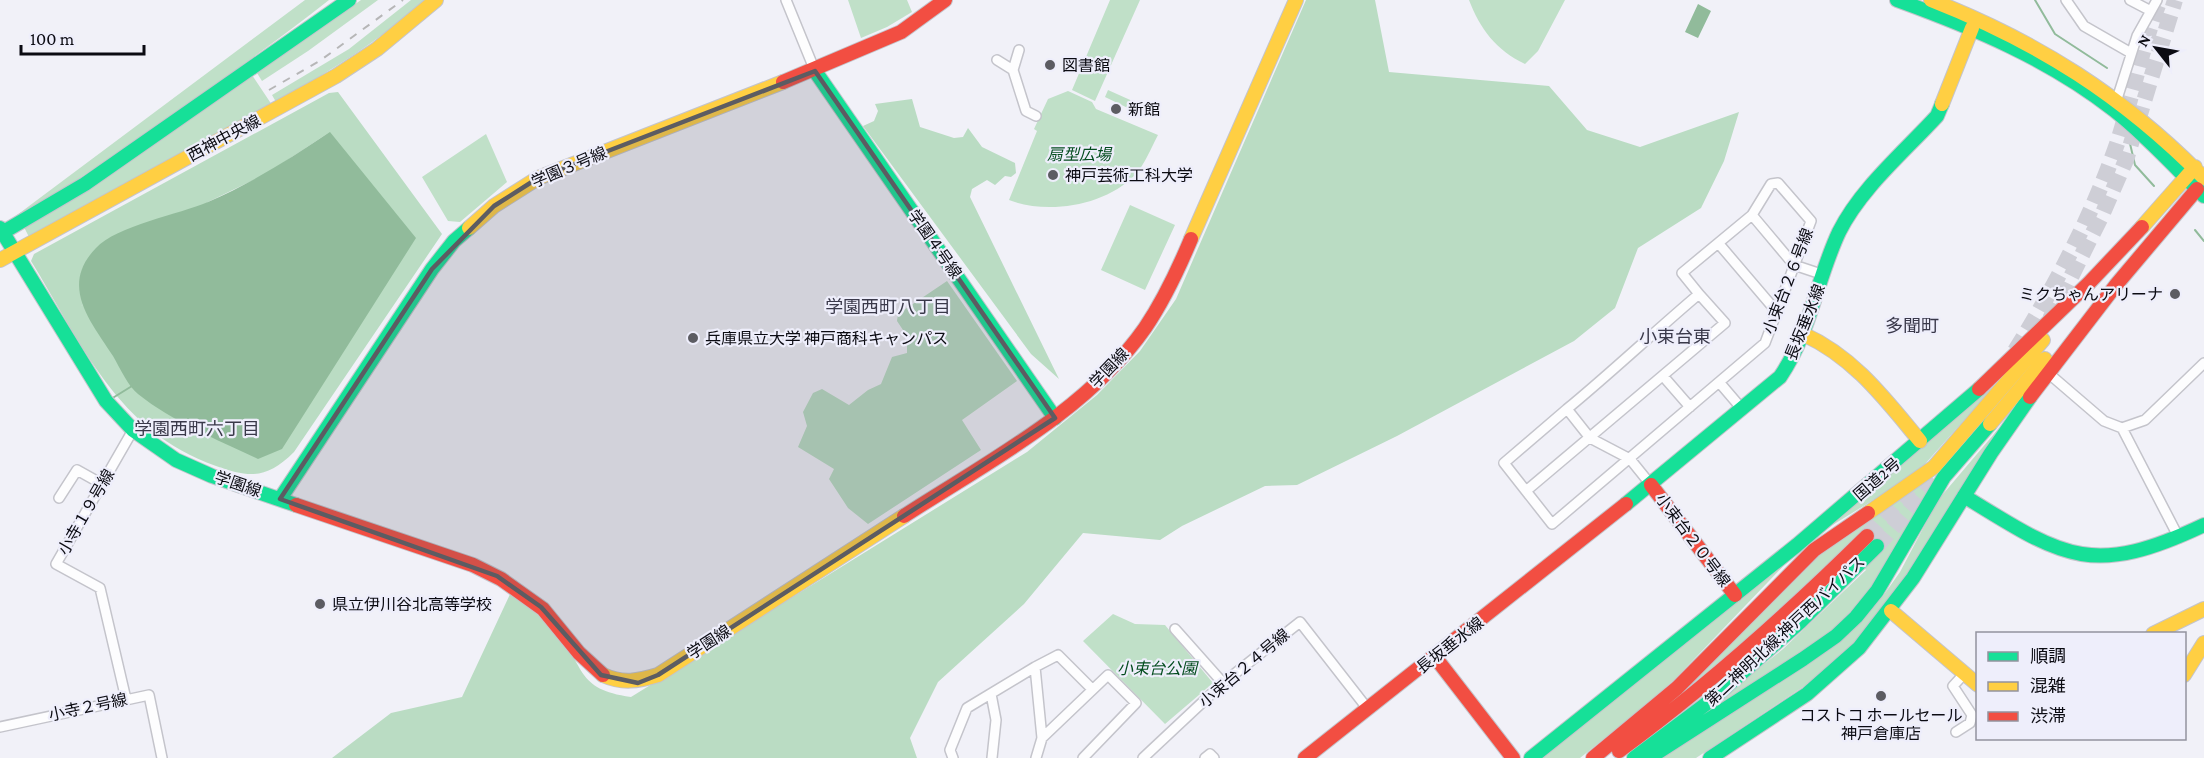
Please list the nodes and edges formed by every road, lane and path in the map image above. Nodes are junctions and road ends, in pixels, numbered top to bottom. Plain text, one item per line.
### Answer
1 (339, 0) edge
2 (350, 0) edge
3 (436, 0) edge
4 (450, 0) edge
5 (786, 0) edge
6 (945, 0) edge
7 (1296, 0) edge
8 (1897, 0) edge
9 (1931, 0) edge
10 (2066, 0) edge
11 (2078, 0) edge
12 (2130, 0) edge
13 (2157, 0) edge
14 (2073, 10) junction
15 (2151, 11) junction
16 (1974, 22) junction
17 (303, 33) junction
18 (1019, 50) dead end
19 (2131, 53) junction
20 (997, 60) dead end
21 (1013, 70) junction
22 (814, 71) junction
23 (336, 76) junction
24 (2117, 99) junction
25 (1036, 116) dead end
26 (2204, 156) edge
27 (2198, 182) edge
28 (1752, 215) junction
29 (1, 231) edge
30 (1719, 243) junction
31 (14, 251) junction
32 (0, 260) edge
33 (1794, 265) junction
34 (1824, 275) junction
35 (2089, 283) junction
36 (2115, 284) junction
37 (1699, 294) junction
38 (1777, 312) junction
39 (1803, 334) junction
40 (2204, 363) edge
41 (2047, 372) junction
42 (1663, 376) junction
43 (1719, 382) junction
44 (1690, 407) junction
45 (1567, 409) junction
46 (1742, 409) junction
47 (1055, 418) junction
48 (2122, 428) junction
49 (133, 430) junction
50 (1590, 438) junction
51 (1920, 441) junction
52 (1630, 459) junction
53 (102, 484) junction
54 (1651, 485) junction
55 (1526, 491) junction
56 (1964, 496) junction
57 (59, 498) dead end
58 (280, 499) junction
59 (2204, 525) edge
60 (1867, 536) tunnel mouth
61 (2179, 538) junction
62 (1877, 546) tunnel mouth
63 (1735, 595) junction
64 (2204, 609) edge
65 (1890, 611) junction
66 (1175, 629) dead end
67 (2155, 632) edge
68 (2204, 643) edge
69 (1435, 657) junction
70 (1035, 667) junction
71 (2186, 672) edge
72 (1964, 674) junction
73 (1223, 683) junction
74 (1976, 685) edge
75 (1092, 689) junction
76 (991, 694) junction
77 (126, 699) junction
78 (1367, 708) junction
79 (1976, 722) edge
80 (0, 727) edge
81 (1042, 738) junction
82 (1037, 757) edge
83 (162, 758) edge
84 (952, 758) edge
85 (992, 758) edge
86 (1083, 758) edge
87 (1143, 758) edge
88 (1205, 758) edge
89 (1214, 758) edge
90 (1305, 758) edge
91 (1513, 758) edge
92 (1531, 758) edge
93 (1593, 758) edge
94 (1608, 758) edge
95 (1635, 758) edge
96 (1649, 758) edge
97 (1710, 758) edge

1 - 17 main road
2 - 17 main road
3 - 23 main road, 西神中央線
4 - 23 main road
5 - 22 street
6 - 22 main road, 学園３号線
7 - 47 main road, 学園線
8 - 16 main road
9 - 16 main road
10 - 14 street
11 - 14 street
12 - 15 street
13 - 15 street
14 - 19 street
15 - 19 street
16 - 24 main road
16 - 27 main road
16 - 34 main road, 長坂垂水線
17 - 29 main road
18 - 21 street
19 - 24 street
20 - 21 street
21 - 25 street
22 - 47 main road, 学園４号線
22 - 58 main road, 学園３号線
23 - 31 main road, 西神中央線
24 - 27 main road
26 - 27 main road
27 - 35 main road, 国道2号
27 - 36 main road
28 - 30 street, 小束台２６号線
28 - 33 street
28 - 33 street, 小束台２６号線
29 - 31 main road, 学園線
30 - 37 street, 小束台２６号線
30 - 38 street
31 - 32 main road, 西神中央線
31 - 49 main road, 学園線
33 - 34 street
33 - 38 street, 小束台２６号線
34 - 39 main road, 長坂垂水線
35 - 51 main road, 国道2号
35 - 93 main road
36 - 41 main road
36 - 96 main road
37 - 42 street
37 - 45 street
38 - 43 street, 小束台２６号線
39 - 46 main road, 長坂垂水線
39 - 51 main road
40 - 48 street
41 - 48 street
41 - 56 main road
42 - 44 street
42 - 50 street
43 - 44 street, 小束台２６号線
43 - 46 street
44 - 52 street, 小束台２６号線
45 - 50 street
45 - 55 street
46 - 54 main road, 長坂垂水線
47 - 58 main road, 学園線
48 - 61 street
49 - 53 street, 小寺１９号線
49 - 58 main road, 学園線
50 - 52 street
50 - 55 street
51 - 63 main road, 国道2号
52 - 54 street
52 - 55 street, 小束台２６号線
53 - 57 street
53 - 77 street, 小寺１９号線
54 - 63 main road, 小束台２０号線
54 - 69 main road, 長坂垂水線
56 - 61 main road
56 - 65 main road
59 - 61 main road
60 - 94 main road, 第二神明北線;神戸西バイパス
62 - 95 main road, 第二神明北線;神戸西バイパス
63 - 92 main road, 国道2号
64 - 67 main road
65 - 72 main road
65 - 97 main road
66 - 73 street
68 - 71 main road
69 - 78 main road, 長坂垂水線
69 - 91 main road
70 - 75 street
70 - 76 street
70 - 81 street
72 - 74 main road
72 - 79 street
73 - 78 street, 小束台２４号線
73 - 87 street, 小束台２４号線
75 - 81 street
75 - 86 street
76 - 84 street
76 - 85 street
77 - 80 street, 小寺２号線
77 - 83 street, 小寺２号線
78 - 90 main road, 長坂垂水線
81 - 82 street
88 - 89 street

